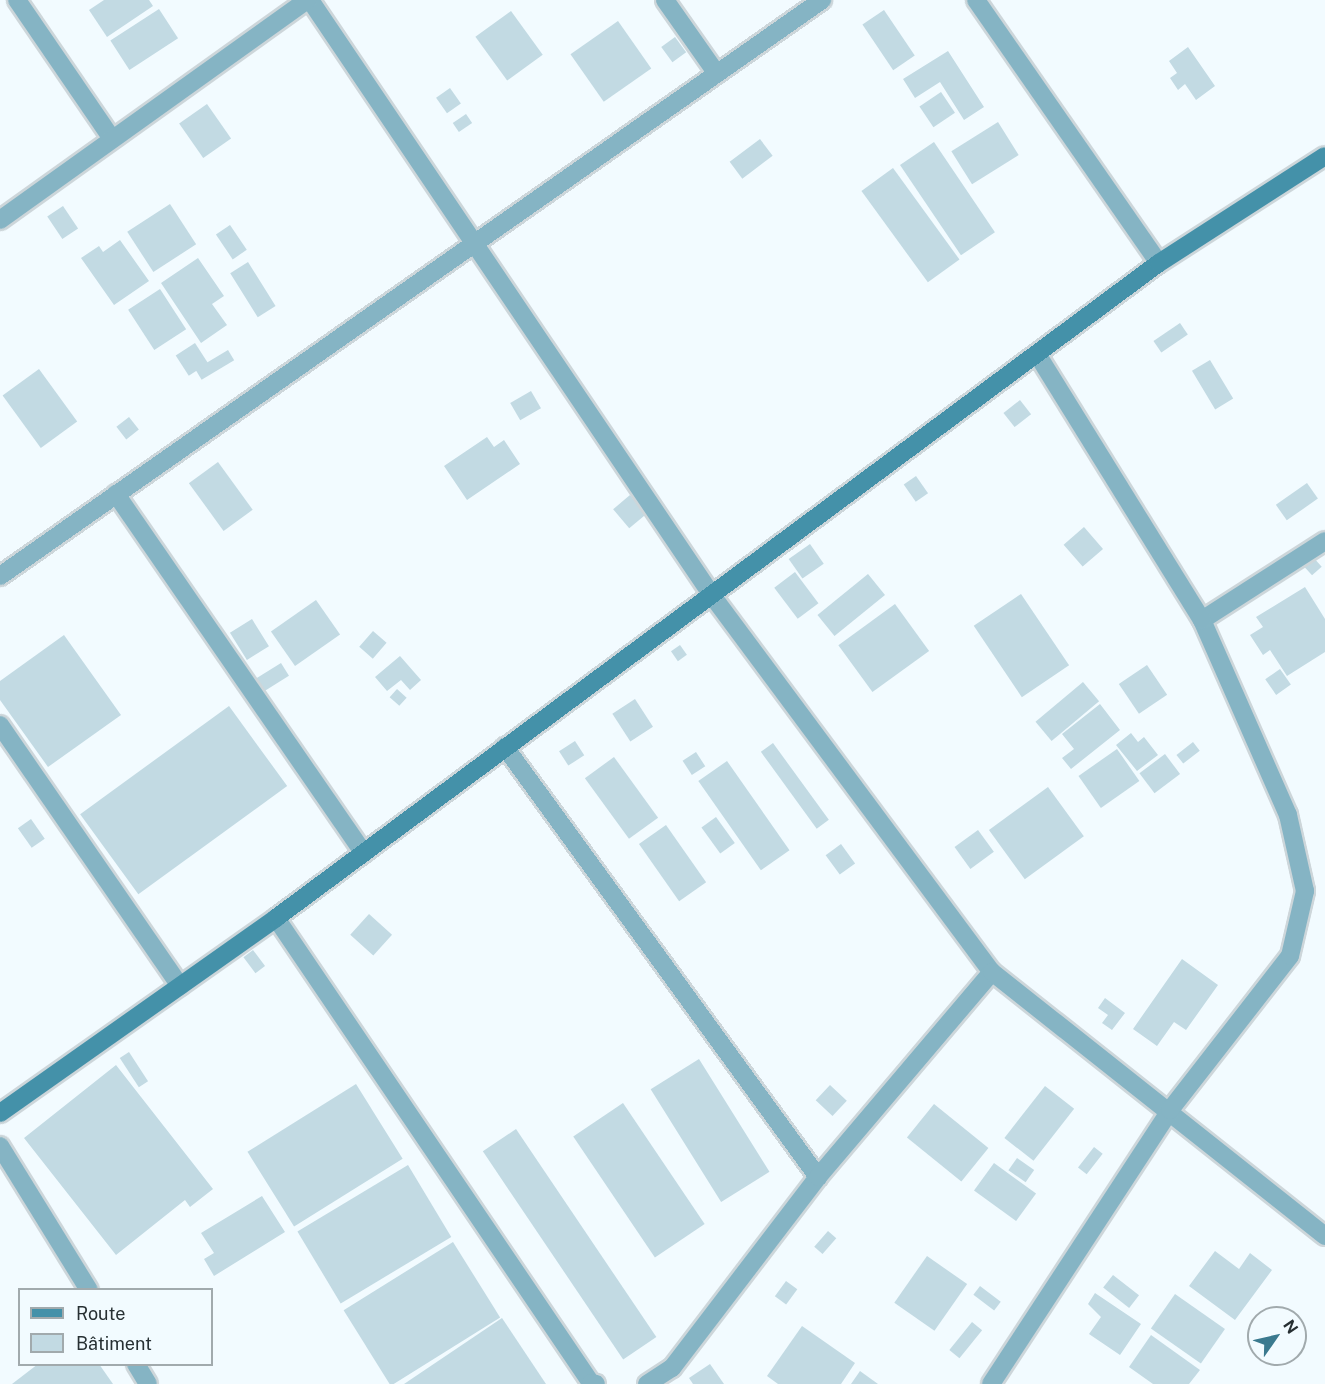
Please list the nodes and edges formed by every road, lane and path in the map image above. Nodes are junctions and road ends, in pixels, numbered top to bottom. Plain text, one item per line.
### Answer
1 (17, 0) edge
2 (308, 0) edge
3 (665, 0) edge
4 (822, 0) edge
5 (976, 0) edge
6 (717, 74) junction
7 (112, 139) junction
8 (1325, 156) edge
9 (0, 220) edge
10 (474, 243) junction
11 (1159, 263) junction
12 (1038, 355) junction
13 (116, 494) junction
14 (1325, 541) edge
15 (0, 576) edge
16 (711, 594) junction
17 (1202, 620) junction
18 (0, 725) edge
19 (505, 747) junction
20 (364, 853) junction
21 (276, 918) junction
22 (992, 972) junction
23 (180, 986) junction
24 (1170, 1110) junction
25 (0, 1113) edge
26 (0, 1146) edge
27 (818, 1177) junction
28 (1325, 1236) edge
29 (89, 1288) edge
30 (137, 1366) edge
31 (148, 1384) edge
32 (597, 1384) edge
33 (647, 1384) edge
34 (991, 1384) edge

1 - 7 street
2 - 7 street
2 - 10 street
3 - 6 street
4 - 6 street
5 - 11 street
6 - 10 street
7 - 9 street
8 - 11 street
10 - 13 street
10 - 16 street
11 - 12 street
12 - 16 street
12 - 17 street
13 - 15 street
13 - 20 street
14 - 17 street
16 - 19 street
16 - 22 street
17 - 24 street
18 - 23 street
19 - 20 street
19 - 27 street
20 - 21 street
21 - 23 street
21 - 32 street
22 - 24 street
22 - 27 street
23 - 25 street
24 - 28 street
24 - 34 street
26 - 29 street
27 - 33 street
30 - 31 street

